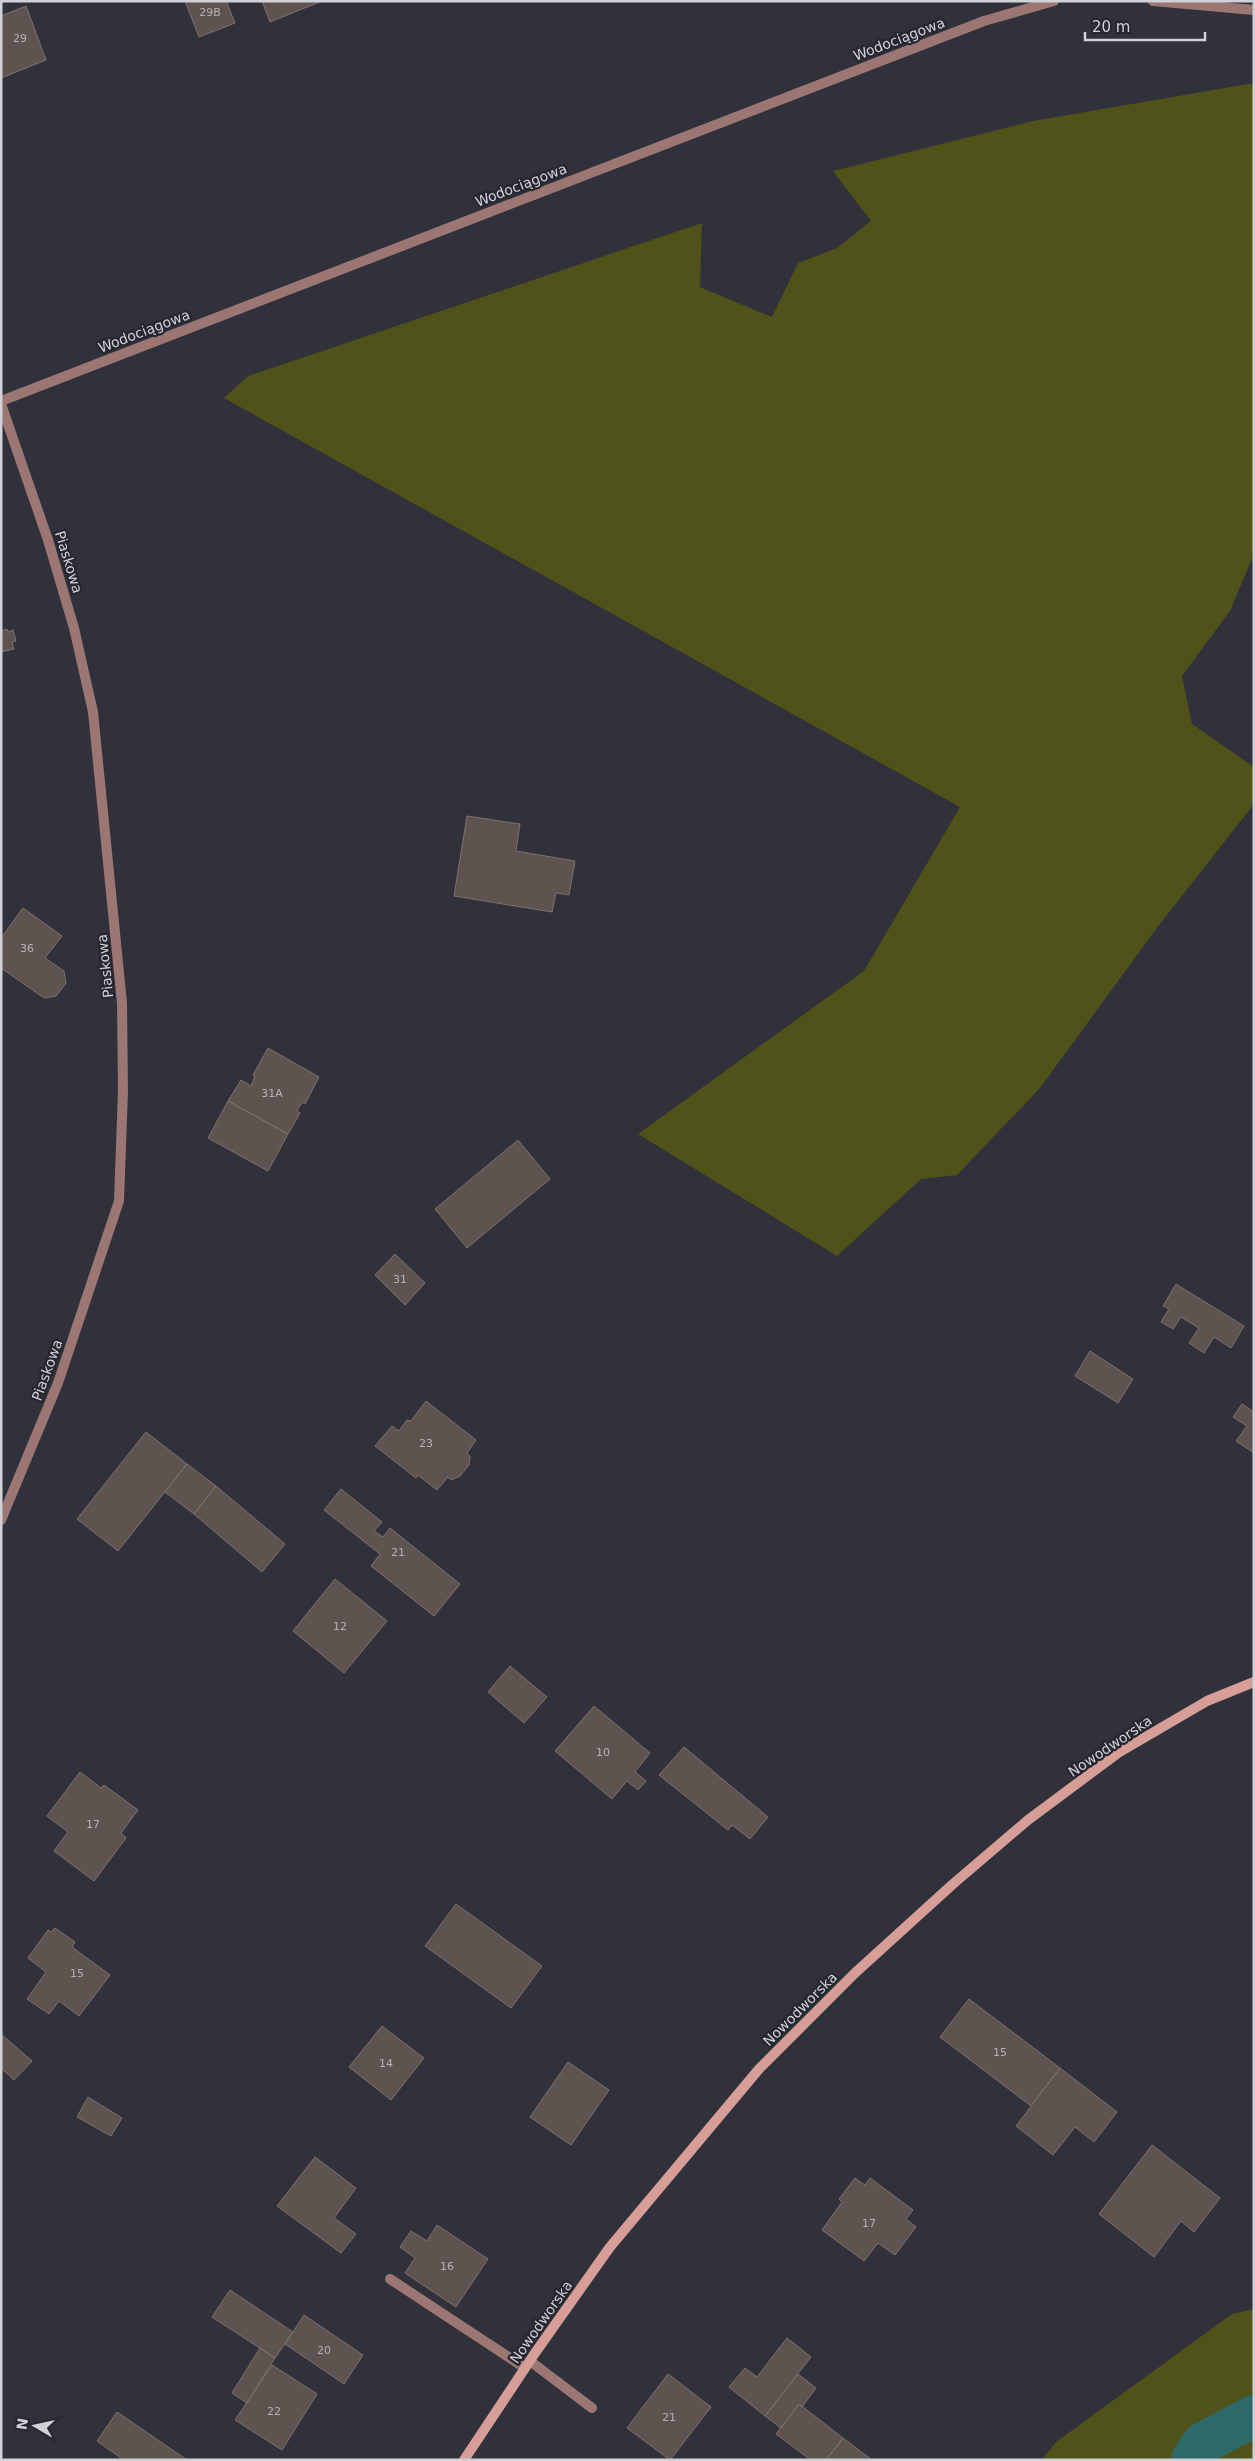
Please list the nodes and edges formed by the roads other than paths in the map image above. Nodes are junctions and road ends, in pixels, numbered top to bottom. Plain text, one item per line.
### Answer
1 (1054, 1) edge
2 (1154, 1) edge
3 (1254, 10) edge
4 (1, 402) edge
5 (1, 1520) edge
6 (1254, 1682) edge
7 (390, 2279) dead end
8 (528, 2365) junction
9 (592, 2408) dead end
10 (464, 2460) edge

1 - 4 street, Wodociągowa
2 - 3 street
4 - 5 street, Piaskowa
6 - 8 main road, Nowodworska
7 - 8 street
8 - 9 street
8 - 10 main road, Nowodworska

